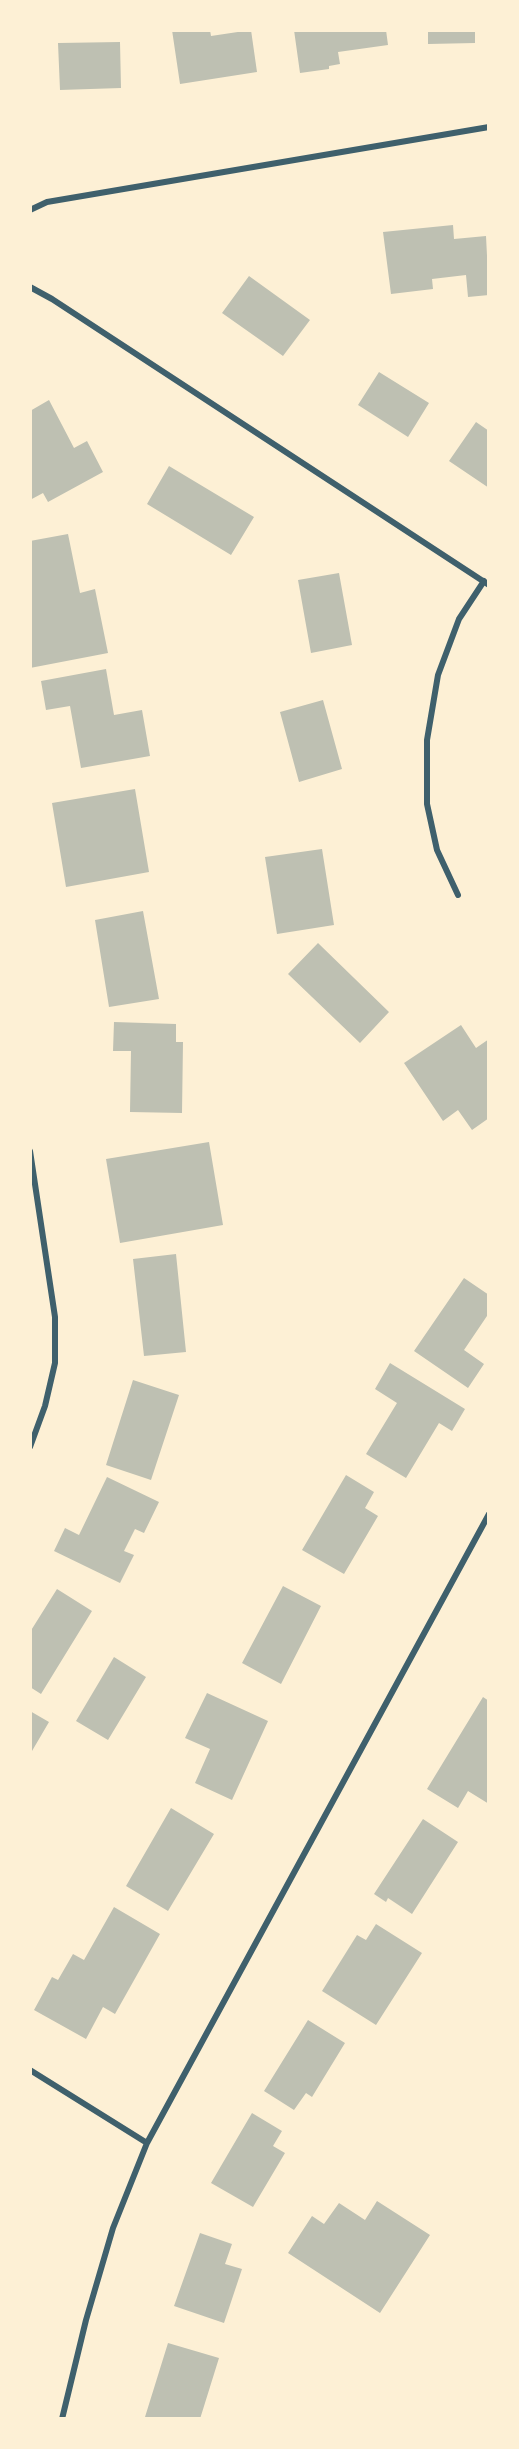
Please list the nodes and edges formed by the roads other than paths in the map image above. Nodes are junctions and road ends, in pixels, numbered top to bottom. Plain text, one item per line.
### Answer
1 (489, 127) edge
2 (30, 210) edge
3 (30, 287) edge
4 (486, 583) edge
5 (459, 894) dead end
6 (30, 1151) edge
7 (30, 1447) edge
8 (489, 1514) edge
9 (30, 2070) edge
10 (147, 2143) junction
11 (62, 2419) edge

1 - 2 street
3 - 4 street
4 - 5 street
6 - 7 street
8 - 10 street
9 - 10 street
10 - 11 street

